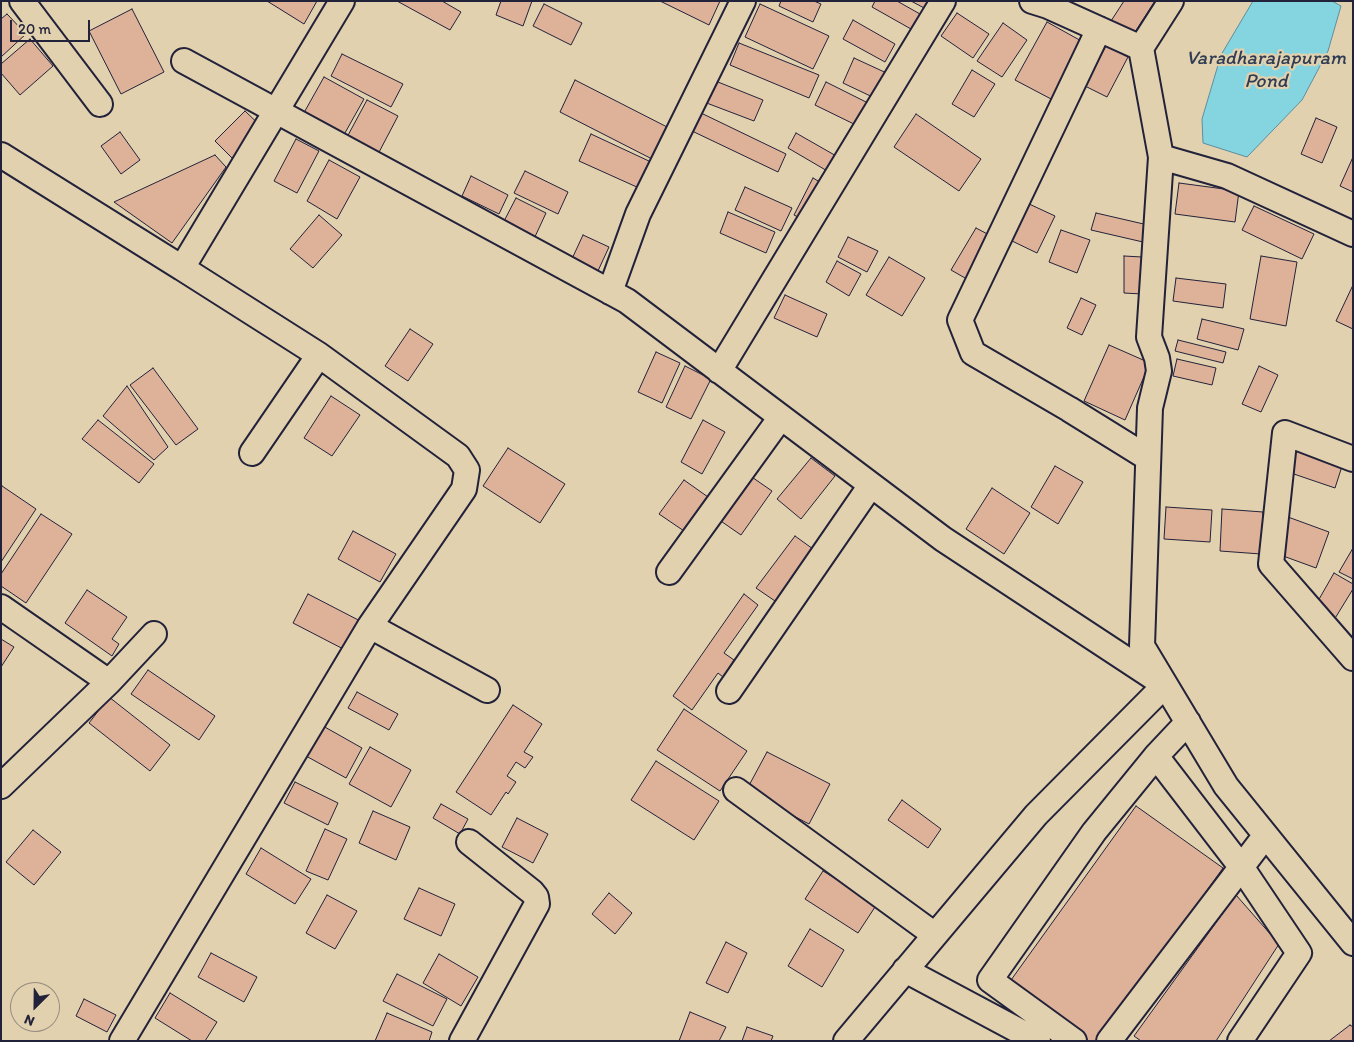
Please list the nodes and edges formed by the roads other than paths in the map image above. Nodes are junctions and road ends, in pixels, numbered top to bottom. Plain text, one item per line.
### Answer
1 (22, 1) edge
2 (342, 1) edge
3 (743, 1) edge
4 (943, 1) edge
5 (1032, 1) edge
6 (1171, 1) edge
7 (1099, 29) junction
8 (1141, 48) junction
9 (184, 61) dead end
10 (100, 104) dead end
11 (276, 110) junction
12 (1, 155) edge
13 (1161, 157) junction
14 (1353, 234) edge
15 (182, 268) junction
16 (610, 292) junction
17 (319, 355) junction
18 (719, 371) junction
19 (781, 417) junction
20 (252, 453) dead end
21 (1148, 458) junction
22 (1353, 460) edge
23 (871, 485) junction
24 (669, 572) dead end
25 (1, 607) edge
26 (370, 626) junction
27 (154, 634) dead end
28 (1353, 658) edge
29 (109, 682) junction
30 (1165, 685) junction
31 (487, 690) dead end
32 (729, 692) dead end
33 (1188, 722) junction
34 (1156, 756) junction
35 (1, 786) edge
36 (736, 790) dead end
37 (1265, 836) junction
38 (469, 842) dead end
39 (1242, 868) junction
40 (935, 935) junction
41 (1353, 943) edge
42 (905, 970) junction
43 (122, 1041) edge
44 (462, 1041) edge
45 (846, 1041) edge
46 (1038, 1041) edge
47 (1074, 1041) edge
48 (1109, 1041) edge
49 (1240, 1041) edge

1 - 10 street
2 - 11 street
3 - 16 street
4 - 18 street
5 - 7 street
6 - 8 street
7 - 8 street
7 - 21 street
8 - 13 street
9 - 11 street
11 - 15 street
11 - 16 street
12 - 15 street
13 - 14 street
13 - 21 street
15 - 17 street
16 - 18 street
17 - 20 street
17 - 26 street
18 - 19 street
19 - 23 street
19 - 24 street
21 - 30 street
22 - 28 street
23 - 30 street
23 - 32 street
25 - 29 street
26 - 31 street
26 - 43 street
27 - 29 street
29 - 35 street
30 - 33 street
30 - 40 street
33 - 34 street
33 - 37 street
34 - 39 street
34 - 47 street
36 - 40 street
37 - 39 street
37 - 41 street
38 - 44 street
39 - 48 street
39 - 49 street
40 - 42 street
42 - 45 street
42 - 46 street

